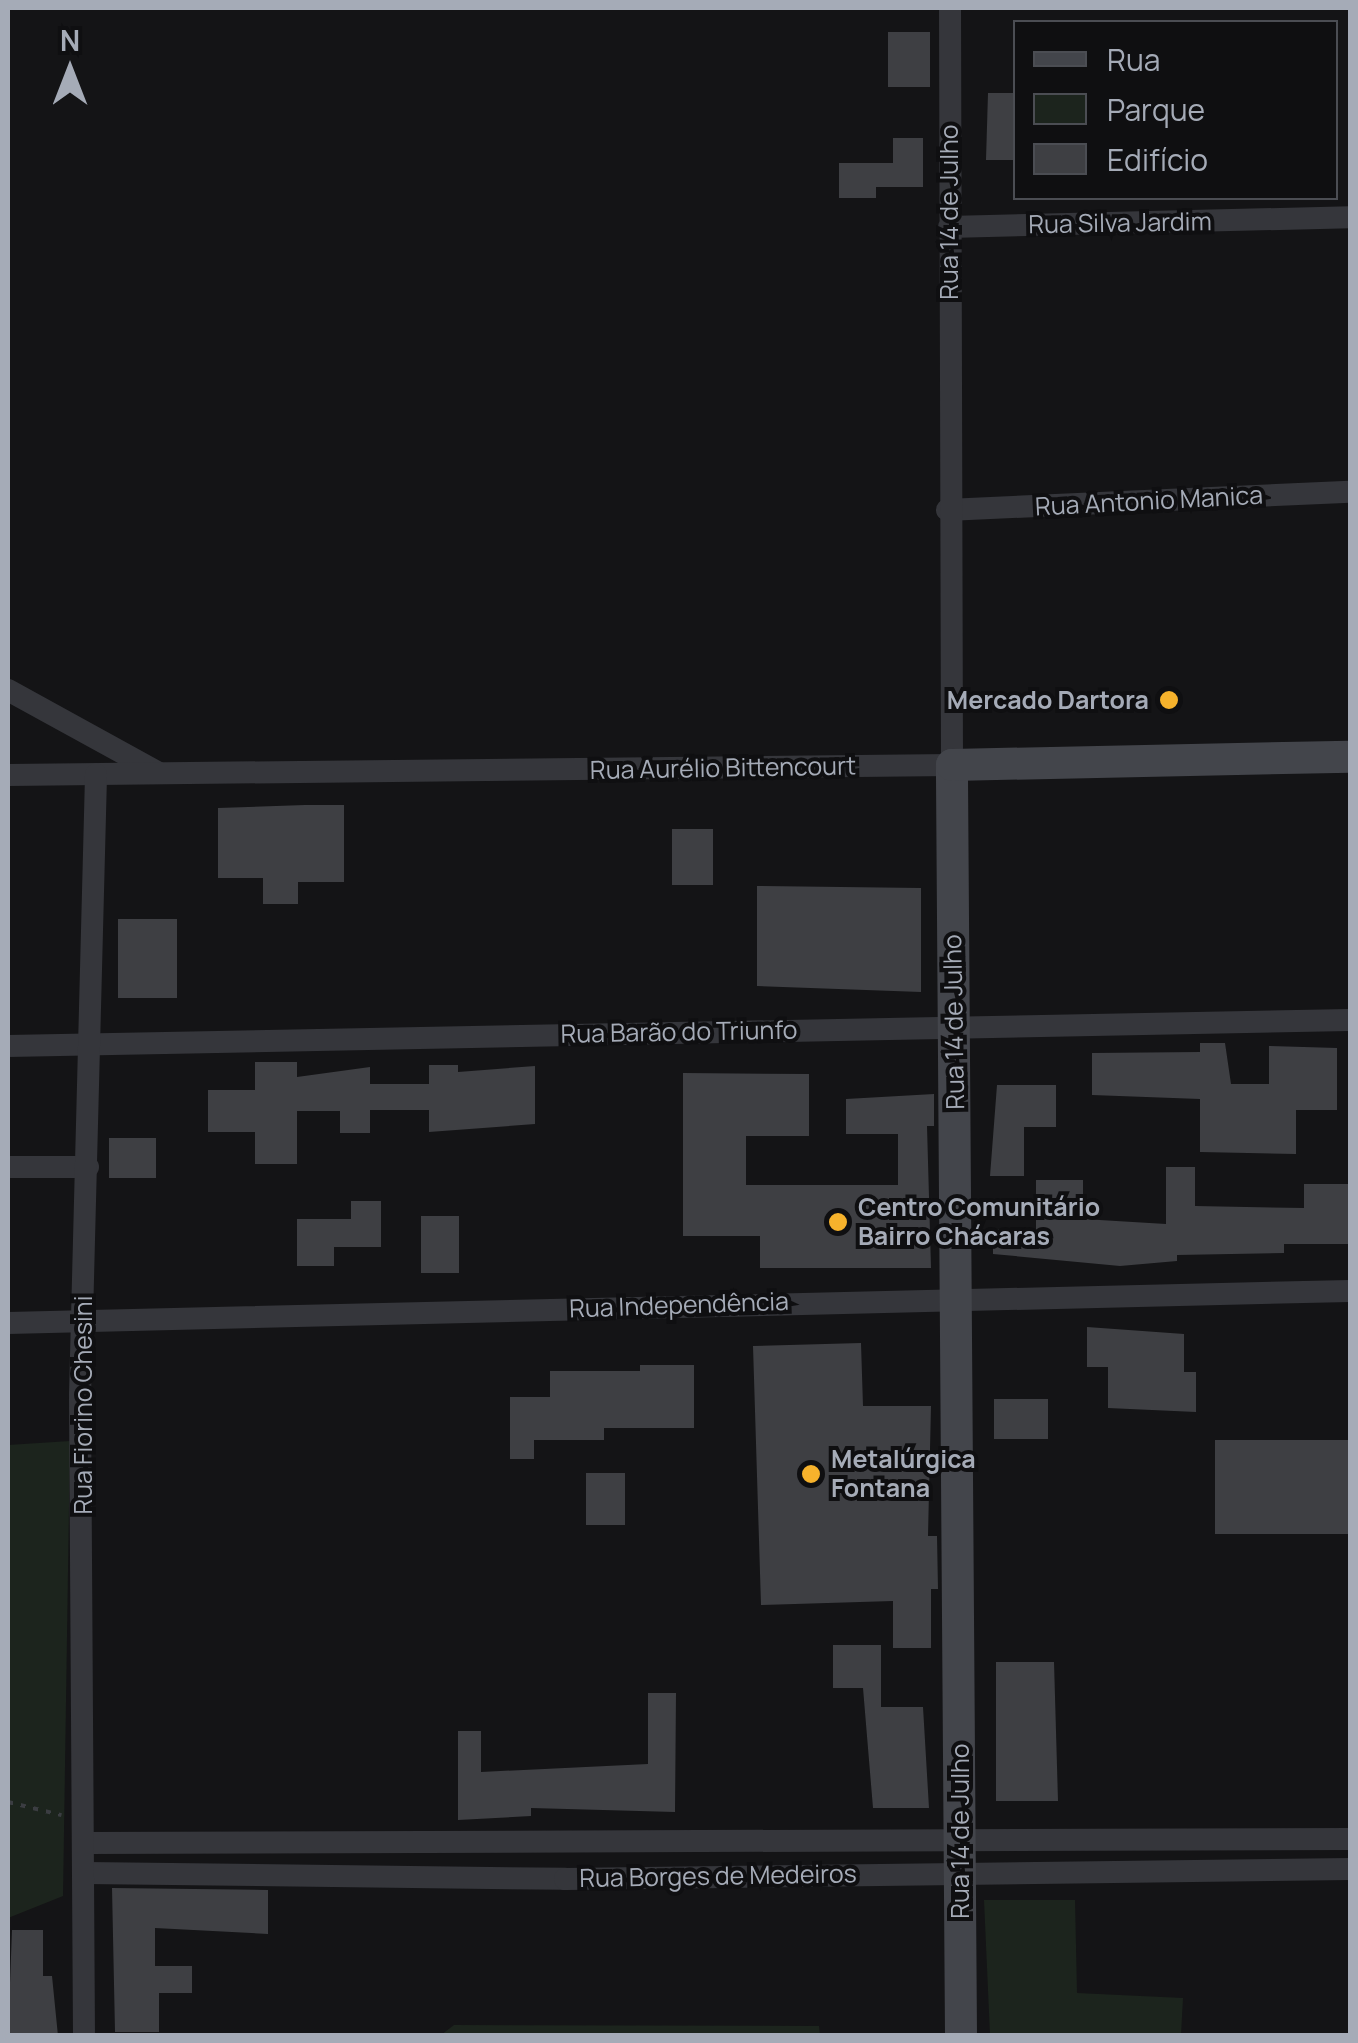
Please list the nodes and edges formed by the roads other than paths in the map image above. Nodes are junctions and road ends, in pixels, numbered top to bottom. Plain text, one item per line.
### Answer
1 (950, 8) edge
2 (1350, 218) edge
3 (949, 227) junction
4 (1350, 492) edge
5 (946, 510) junction
6 (8, 690) edge
7 (1350, 757) edge
8 (952, 765) junction
9 (96, 774) junction
10 (8, 775) edge
11 (164, 776) junction
12 (1350, 1020) edge
13 (953, 1027) junction
14 (92, 1044) junction
15 (8, 1046) edge
16 (8, 1167) edge
17 (88, 1167) junction
18 (1350, 1290) edge
19 (960, 1296) junction
20 (8, 1323) edge
21 (82, 1324) junction
22 (86, 1832) junction
23 (1350, 1840) edge
24 (565, 1844) junction
25 (960, 1859) junction
26 (1350, 1868) edge
27 (86, 1873) junction
28 (565, 1879) junction
29 (84, 2036) edge
30 (962, 2036) edge

1 - 3 street, Rua 14 de Julho
2 - 3 street, Rua Silva Jardim
3 - 5 street, Rua 14 de Julho
4 - 5 street, Rua Antonio Manica
5 - 8 street, Rua 14 de Julho
6 - 11 street
7 - 8 street, Rua Aurélio Bittencourt
8 - 11 street, Rua Aurélio Bittencourt
8 - 13 street, Rua 14 de Julho
9 - 10 street, Rua Aurélio Bittencourt
9 - 11 street, Rua Aurélio Bittencourt
9 - 14 street, Rua Fiorino Chesini
12 - 13 street, Rua Barão do Triunfo
13 - 14 street, Rua Barão do Triunfo
13 - 19 street, Rua 14 de Julho
14 - 15 street, Rua Barão do Triunfo
14 - 17 street, Rua Fiorino Chesini
16 - 17 street
17 - 21 street, Rua Fiorino Chesini
18 - 19 street, Rua Independência
19 - 21 street, Rua Independência
19 - 25 street, Rua 14 de Julho
20 - 21 street, Rua Independência
21 - 22 street, Rua Fiorino Chesini
22 - 24 street, Rua Borges de Medeiros
22 - 27 street, Rua Fiorino Chesini
23 - 25 street, Rua Borges de Medeiros
24 - 25 street, Rua Borges de Medeiros
24 - 28 street
25 - 26 street, Rua Borges de Medeiros
25 - 28 street, Rua Borges de Medeiros
25 - 30 street, Rua 14 de Julho
27 - 28 street, Rua Borges de Medeiros
27 - 29 street, Rua Fiorino Chesini

